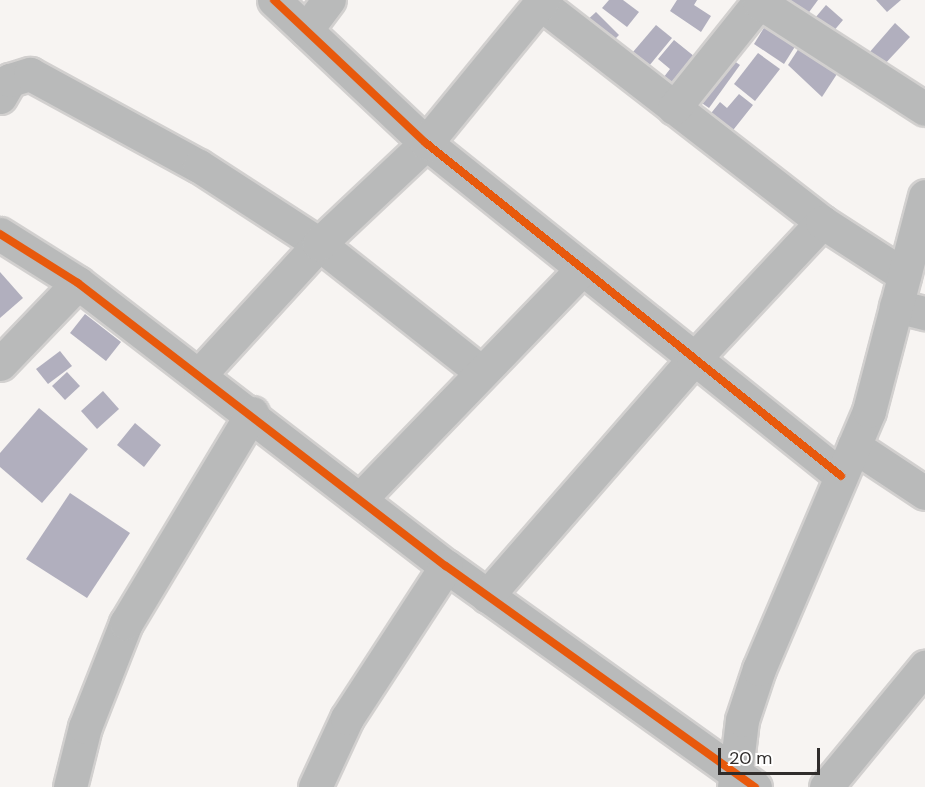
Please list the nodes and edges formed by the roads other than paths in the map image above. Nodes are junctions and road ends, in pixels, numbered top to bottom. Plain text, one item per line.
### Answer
1 (274, 0) edge
2 (329, 0) edge
3 (760, 1) edge
4 (542, 2) edge
5 (306, 30) junction
6 (0, 97) edge
7 (674, 108) junction
8 (925, 109) edge
9 (426, 143) junction
10 (925, 196) edge
11 (822, 222) junction
12 (0, 234) edge
13 (319, 244) junction
14 (580, 271) junction
15 (904, 275) junction
16 (78, 283) junction
17 (911, 310) edge
18 (693, 360) junction
19 (0, 364) edge
20 (481, 372) junction
21 (200, 374) junction
22 (252, 413) junction
23 (854, 446) junction
24 (841, 476) junction
25 (925, 493) edge
26 (361, 498) junction
27 (446, 566) junction
28 (487, 596) junction
29 (925, 667) edge
30 (741, 782) edge
31 (70, 787) edge
32 (315, 787) edge
33 (826, 787) edge

1 - 5 street
2 - 5 street
3 - 7 street
3 - 8 street
4 - 7 street
4 - 9 street
5 - 9 street
6 - 13 street
7 - 11 street
9 - 13 street
9 - 14 street
10 - 15 street
11 - 15 street
11 - 18 street
12 - 16 street
13 - 20 street
13 - 21 street
14 - 18 street
14 - 20 street
15 - 17 street
16 - 19 street
16 - 21 street
17 - 23 street
18 - 24 street
18 - 28 street
20 - 26 street
21 - 22 street
22 - 26 street
22 - 31 street
23 - 24 street
23 - 25 street
24 - 30 street
26 - 27 street
27 - 28 street
27 - 32 street
28 - 30 street
29 - 33 street

